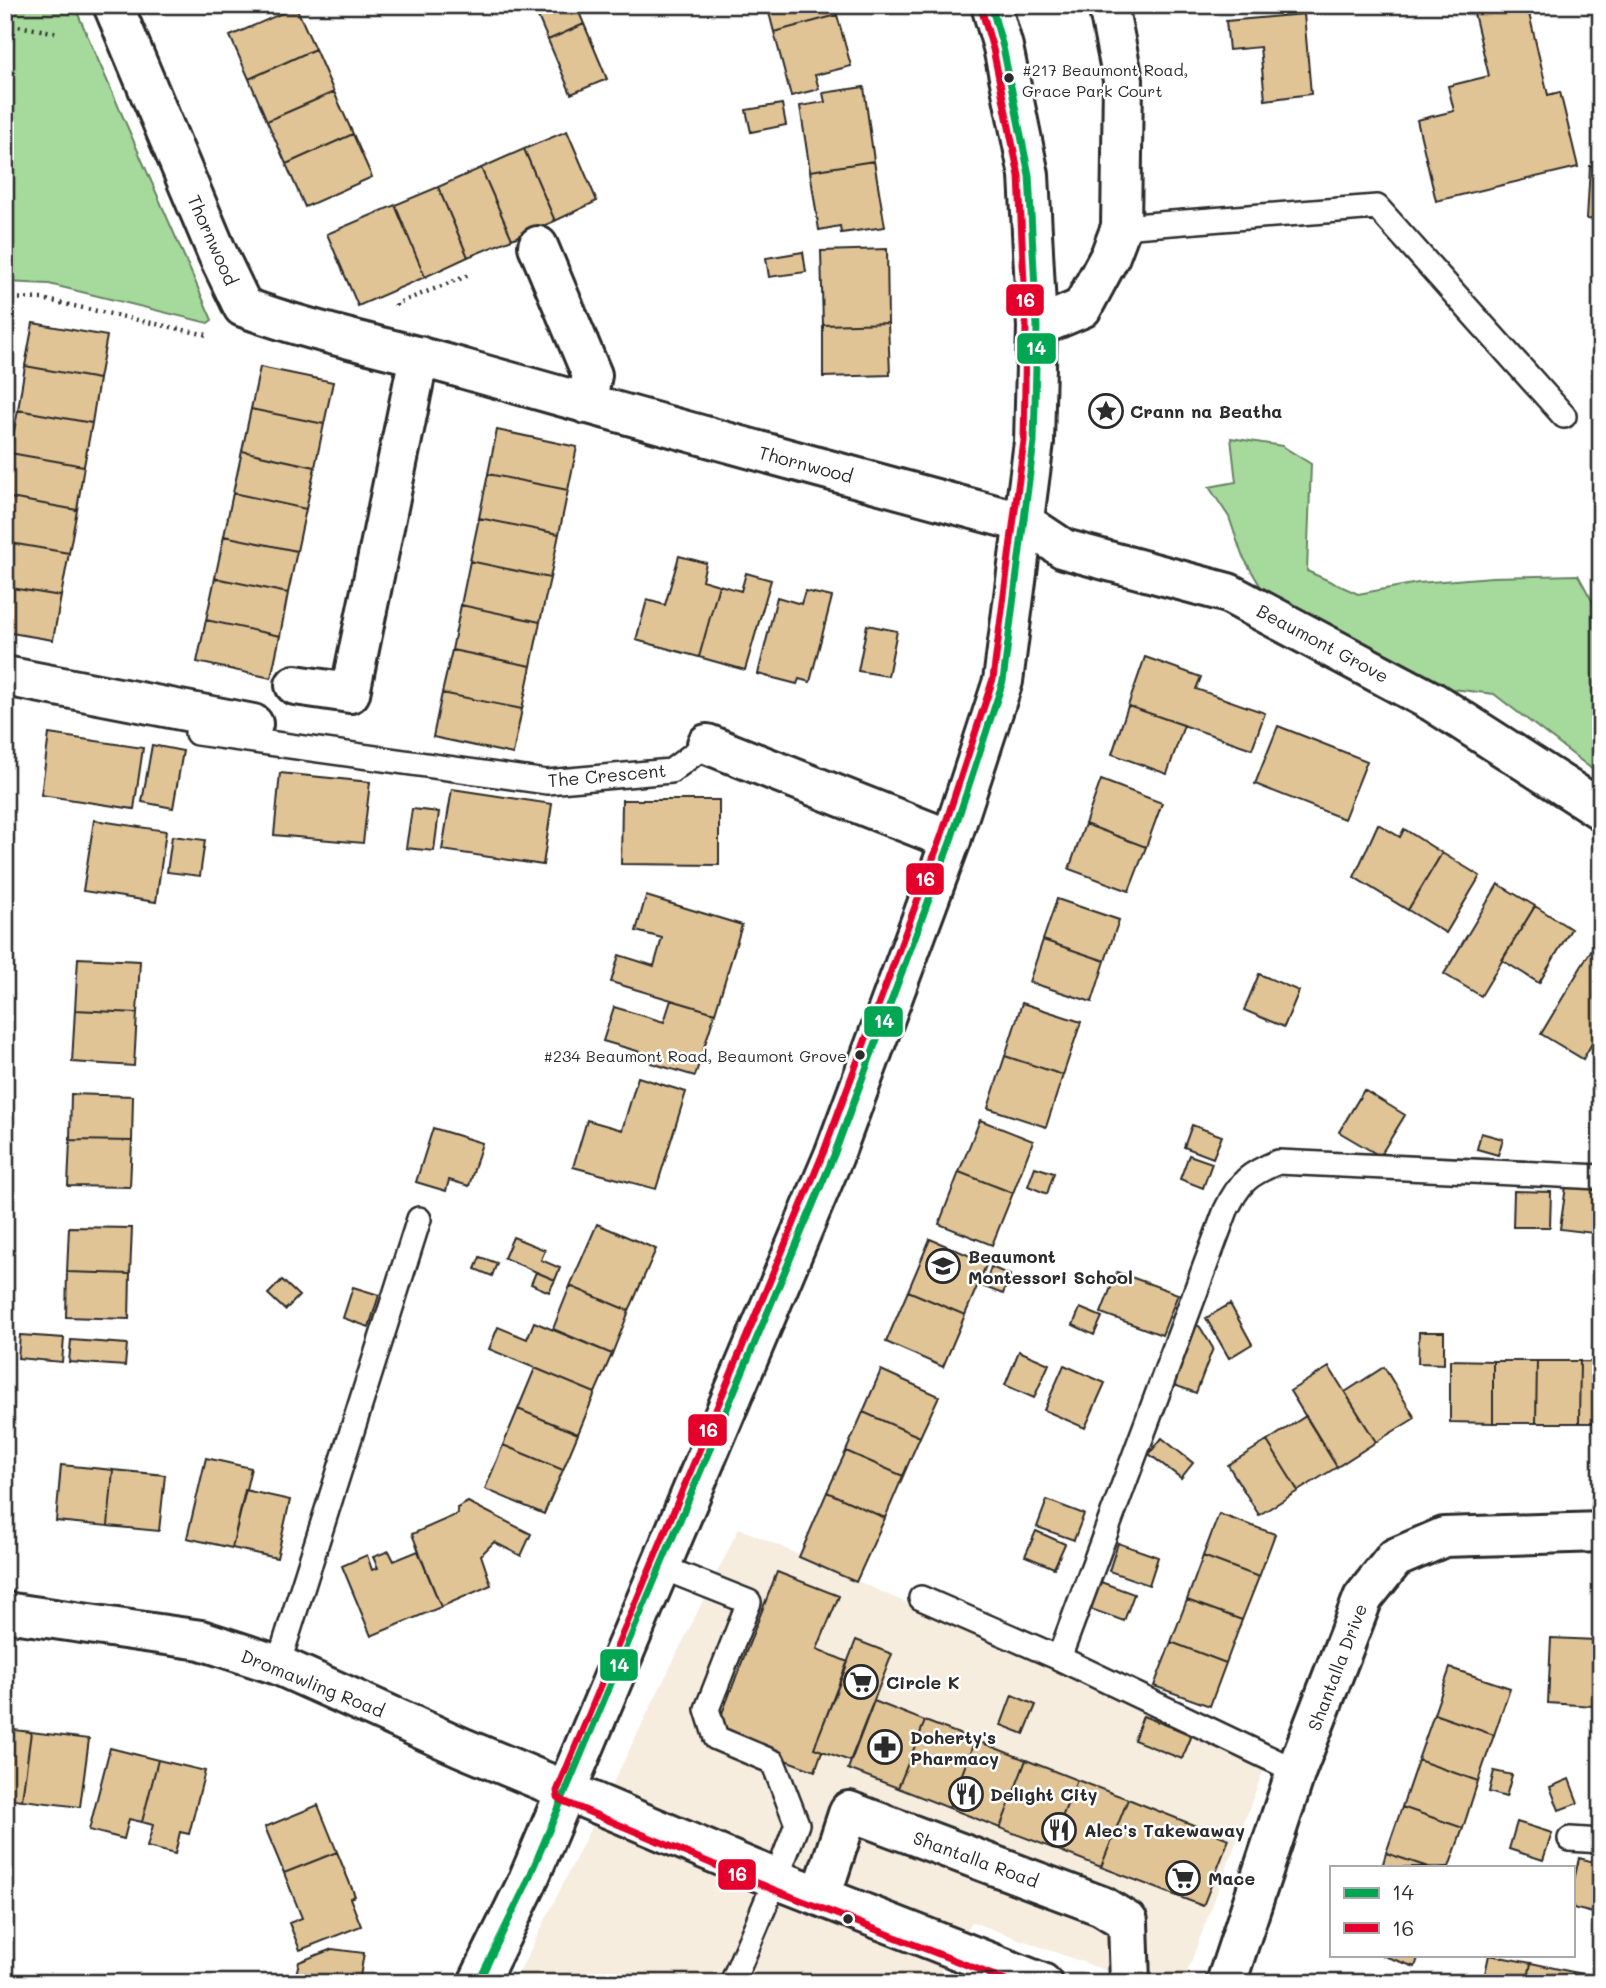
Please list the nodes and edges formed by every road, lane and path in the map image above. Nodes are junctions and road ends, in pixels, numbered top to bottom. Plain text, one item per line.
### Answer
1 (113, 5) edge
2 (991, 5) edge
3 (1108, 5) edge
4 (5, 24) edge
5 (59, 33) dead end
6 (1121, 227) junction
7 (538, 246) dead end
8 (471, 274) dead end
9 (5, 298) edge
10 (396, 312) dead end
11 (1037, 327) junction
12 (218, 338) dead end
13 (419, 356) junction
14 (586, 404) junction
15 (1564, 416) dead end
16 (1025, 523) junction
17 (5, 676) edge
18 (295, 685) dead end
19 (253, 724) dead end
20 (197, 733) dead end
21 (707, 744) joint
22 (1601, 810) edge
23 (951, 840) junction
24 (1601, 1177) edge
25 (419, 1219) dead end
26 (1601, 1532) edge
27 (661, 1567) junction
28 (920, 1598) dead end
29 (5, 1612) edge
30 (1059, 1658) junction
31 (278, 1665) junction
32 (1296, 1771) junction
33 (567, 1791) junction
34 (1570, 1839) dead end
35 (1601, 1841) edge
36 (776, 1879) junction
37 (821, 1896) junction
38 (478, 1983) edge
39 (732, 1983) edge
40 (1042, 1983) edge
41 (1129, 1983) edge
42 (1226, 1983) edge

1 - 13 street, Thornwood
2 - 11 street
3 - 6 street
4 - 5 path
6 - 11 street
6 - 15 lane
7 - 14 street
8 - 10 path
9 - 12 path
11 - 16 street
13 - 14 street, Thornwood
13 - 18 street
14 - 16 street, Thornwood
16 - 22 street, Beaumont Grove
16 - 23 street
17 - 19 street
20 - 21 lane, The Crescent
21 - 23 street, The Crescent
23 - 27 street
24 - 30 lane
25 - 31 lane
26 - 32 street, Shantalla Drive
27 - 33 street
27 - 36 lane
28 - 30 lane
29 - 31 street, Dromawling Road
30 - 32 lane
31 - 33 street, Dromawling Road
32 - 42 street, Shantalla Drive
33 - 36 street
33 - 38 street
34 - 35 lane
36 - 37 street
36 - 39 lane
37 - 40 street
37 - 41 street, Shantalla Road

